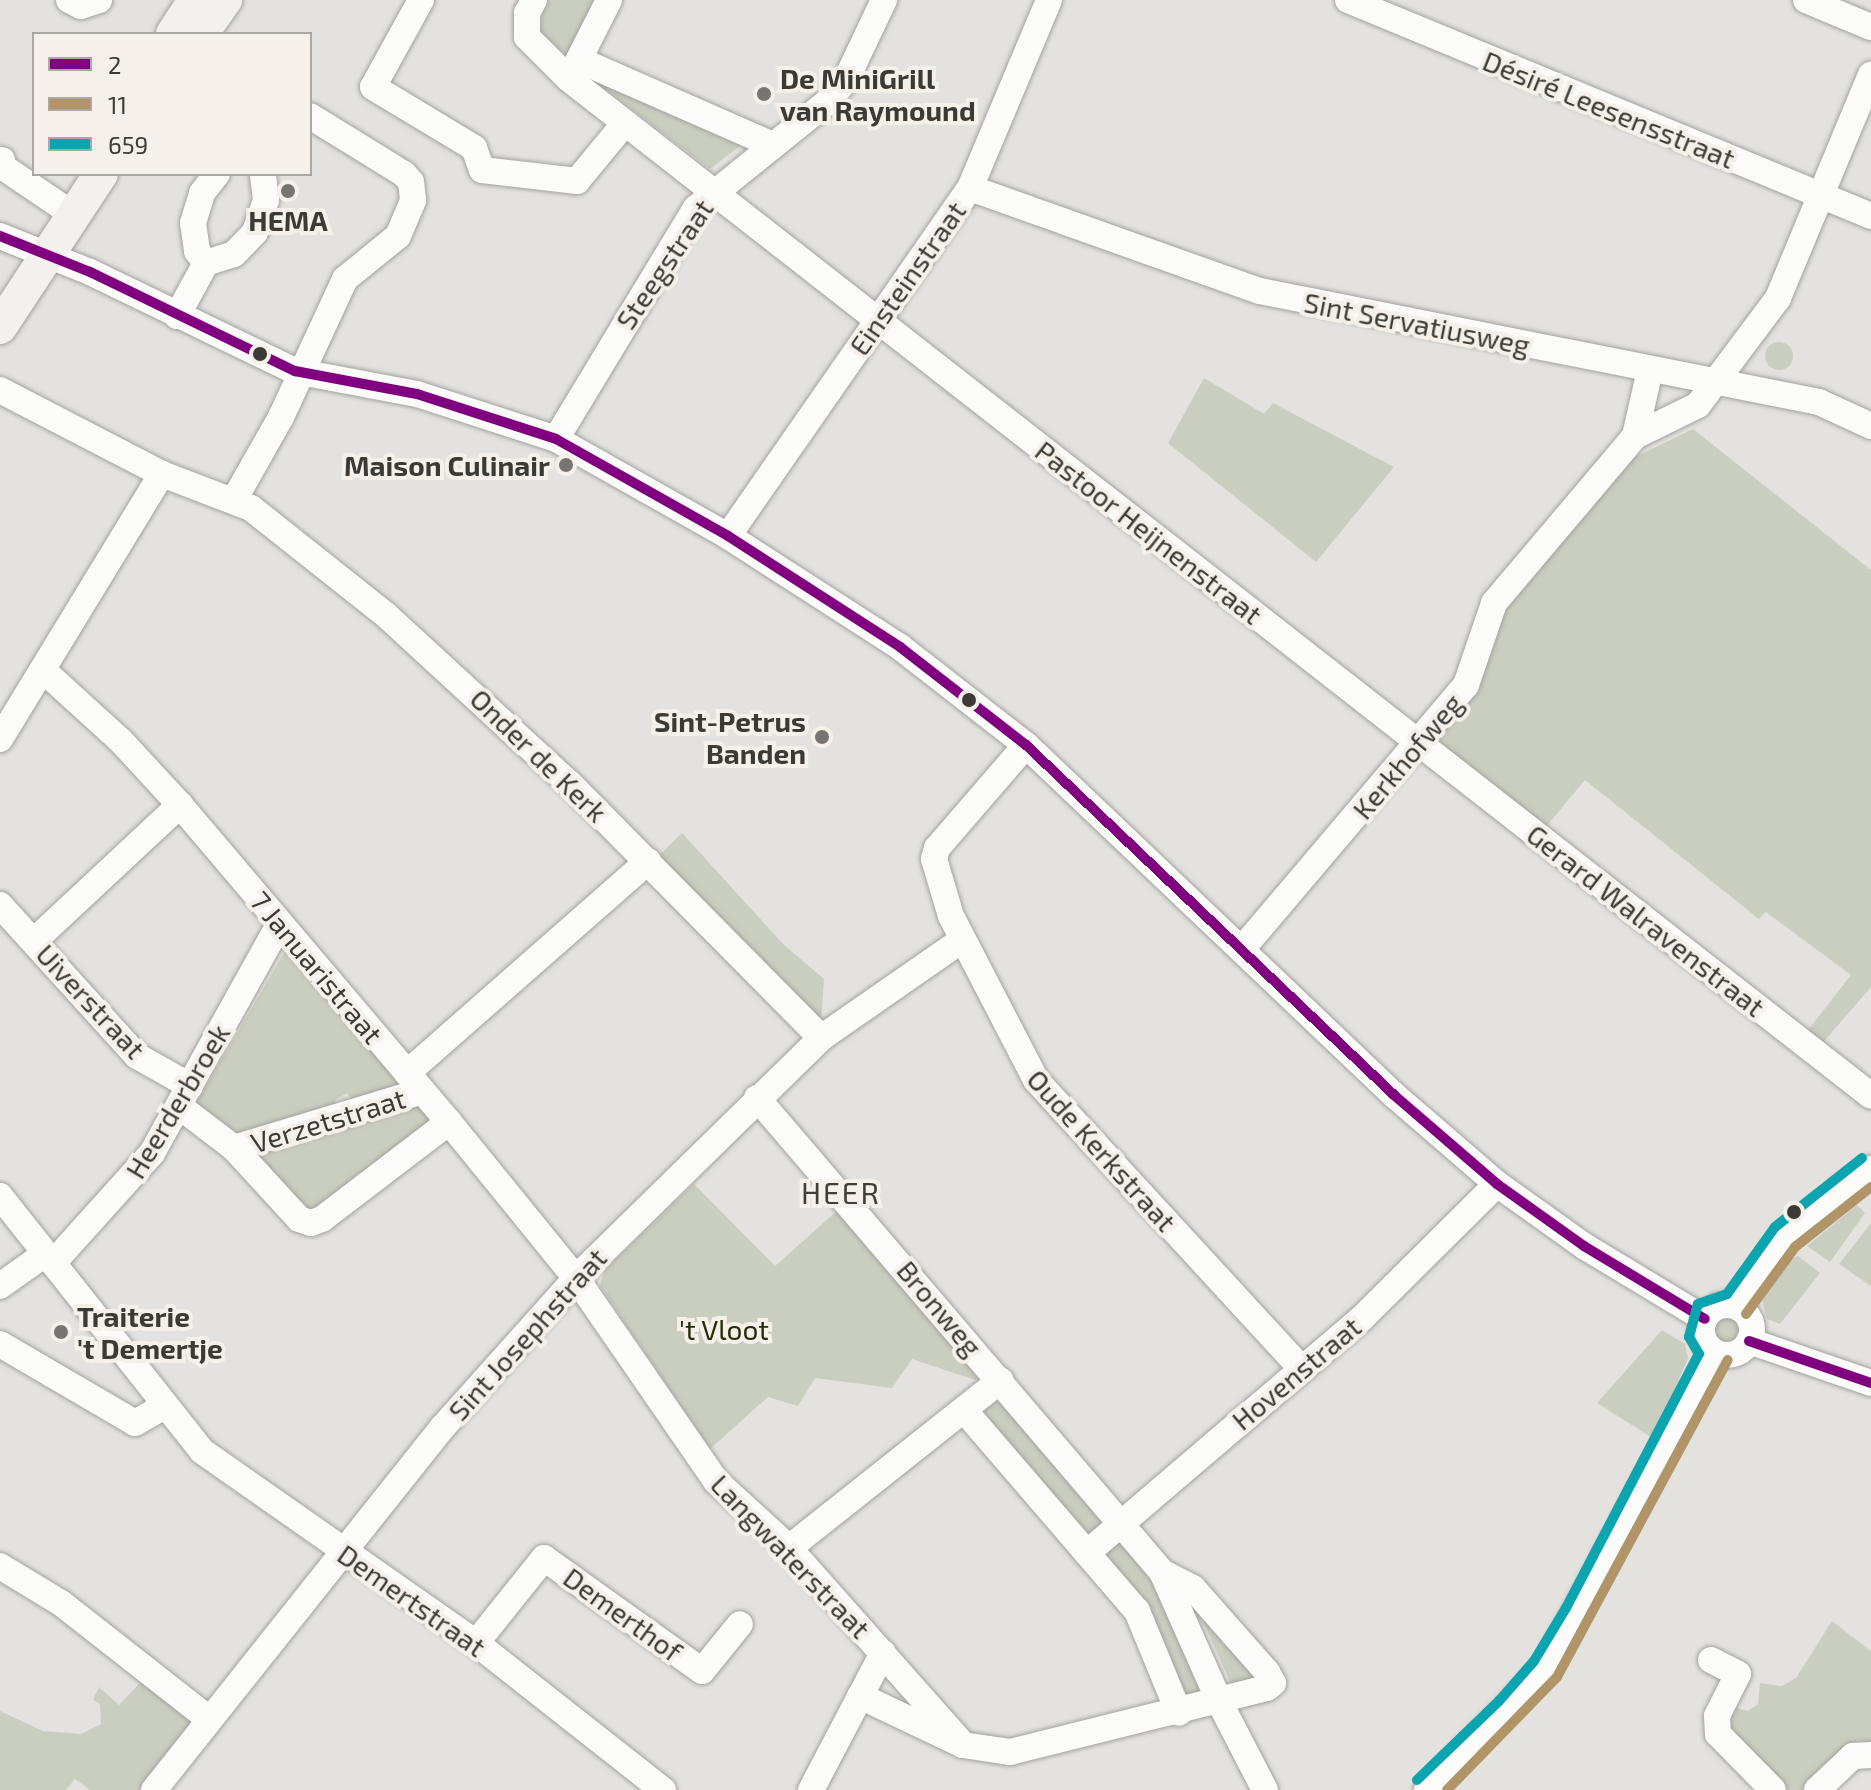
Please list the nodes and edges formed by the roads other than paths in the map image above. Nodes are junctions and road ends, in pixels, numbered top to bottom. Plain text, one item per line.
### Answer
1 (69, 0) edge
2 (99, 0) edge
3 (195, 0) edge
4 (225, 0) edge
5 (421, 0) edge
6 (609, 0) edge
7 (884, 0) edge
8 (1049, 0) edge
9 (1348, 0) edge
10 (1806, 0) edge
11 (528, 19) edge
12 (1871, 27) edge
13 (183, 32) edge
14 (184, 32) edge
15 (574, 70) junction
16 (1871, 75) edge
17 (312, 117) edge
18 (624, 124) junction
19 (773, 145) junction
20 (2, 160) dead end
21 (100, 176) edge
22 (215, 176) edge
23 (263, 176) edge
24 (970, 188) junction
25 (712, 192) junction
26 (1820, 195) junction
27 (74, 215) junction
28 (1871, 216) edge
29 (0, 236) edge
30 (48, 256) junction
31 (206, 263) junction
32 (177, 316) junction
33 (878, 321) junction
34 (0, 327) edge
35 (1650, 370) junction
36 (303, 374) junction
37 (1718, 380) junction
38 (0, 390) edge
39 (1871, 426) edge
40 (1635, 436) junction
41 (556, 439) junction
42 (162, 474) junction
43 (234, 500) junction
44 (728, 536) junction
45 (44, 671) junction
46 (0, 739) edge
47 (1421, 744) junction
48 (1026, 745) junction
49 (180, 805) junction
50 (648, 861) junction
51 (0, 905) edge
52 (280, 923) junction
53 (962, 940) junction
54 (34, 941) junction
55 (1242, 949) junction
56 (821, 1038) junction
57 (415, 1082) junction
58 (184, 1096) junction
59 (1871, 1096) edge
60 (757, 1098) junction
61 (449, 1122) junction
62 (234, 1148) junction
63 (1871, 1169) edge
64 (1497, 1184) junction
65 (0, 1196) edge
66 (49, 1259) junction
67 (576, 1278) junction
68 (0, 1286) edge
69 (1735, 1306) junction
70 (1705, 1319) junction
71 (1749, 1341) junction
72 (0, 1344) edge
73 (1716, 1353) junction
74 (1302, 1369) junction
75 (1001, 1380) junction
76 (1871, 1383) edge
77 (163, 1407) junction
78 (964, 1410) junction
79 (1121, 1520) junction
80 (789, 1548) junction
81 (341, 1551) junction
82 (1087, 1553) junction
83 (0, 1566) edge
84 (1162, 1572) junction
85 (740, 1624) dead end
86 (476, 1643) junction
87 (883, 1653) junction
88 (1711, 1660) dead end
89 (860, 1696) junction
90 (1220, 1703) junction
91 (1179, 1713) junction
92 (209, 1719) junction
93 (963, 1745) junction
94 (1871, 1755) edge
95 (154, 1790) edge
96 (663, 1790) edge
97 (811, 1790) edge
98 (1265, 1790) edge
99 (1427, 1790) edge
100 (1773, 1790) edge
101 (1817, 1790) edge

1 - 2 street
3 - 13 main road
4 - 14 main road
5 - 18 street
6 - 15 street
7 - 19 street, Steegstraat
8 - 24 street, Einsteinstraat
9 - 26 street, Désiré Leesensstraat
10 - 12 street
11 - 15 street, Pastoor Heijnenstraat
15 - 18 street, Pastoor Heijnenstraat
15 - 19 street
16 - 26 street, Kerkhofweg
17 - 36 street
18 - 25 street, Pastoor Heijnenstraat
19 - 25 street, Steegstraat
20 - 27 street
21 - 27 main road
22 - 31 street
23 - 31 street
24 - 33 street, Einsteinstraat
24 - 35 street, Sint Servatiusweg
25 - 33 street, Pastoor Heijnenstraat
25 - 41 street, Steegstraat
26 - 28 street, Désiré Leesensstraat
26 - 37 street, Kerkhofweg
27 - 30 main road
29 - 30 street
30 - 32 street
30 - 34 main road
31 - 32 street
32 - 36 street
33 - 44 street, Einsteinstraat
33 - 47 street, Pastoor Heijnenstraat
35 - 37 street, Sint Servatiusweg
35 - 40 street, Kerkhofweg
36 - 41 street
36 - 43 street
37 - 39 street, Sint Servatiusweg
37 - 40 street, Kerkhofweg
38 - 42 street, Onder de Kerk
40 - 47 street, Kerkhofweg
41 - 44 street
42 - 43 street, Onder de Kerk
42 - 45 street
43 - 50 street, Onder de Kerk
44 - 48 street
45 - 46 street
45 - 49 street, 7 Januaristraat
47 - 55 street, Kerkhofweg
47 - 59 street, Gerard Walravenstraat
48 - 53 street, Oude Kerkstraat
48 - 55 street
49 - 52 street, 7 Januaristraat
49 - 54 street
50 - 56 street, Onder de Kerk
50 - 57 street
51 - 54 street, Uiverstraat
52 - 57 street, 7 Januaristraat
52 - 58 street, Heerderbroek
53 - 56 street, Sint Josephstraat
53 - 74 street, Oude Kerkstraat
54 - 58 street, Uiverstraat
55 - 64 street
56 - 60 street, Sint Josephstraat
57 - 61 street, 7 Januaristraat
57 - 62 street, Verzetstraat
58 - 62 street, Verzetstraat
58 - 66 street, Heerderbroek
60 - 67 street, Sint Josephstraat
60 - 75 street, Bronweg
61 - 62 street, Verzetstraat
61 - 67 street, 7 Januaristraat
63 - 69 street
64 - 70 street
64 - 74 street, Hovenstraat
65 - 66 street, Demertstraat
66 - 68 street, Heerderbroek
66 - 77 street, Demertstraat
67 - 80 street, Langwaterstraat
67 - 81 street, Sint Josephstraat
69 - 70 street
69 - 71 street
70 - 73 street
71 - 73 street
71 - 76 street
72 - 77 street
73 - 99 street
74 - 79 street, Hovenstraat
75 - 78 street
75 - 79 street, Bronweg
77 - 81 street, Demertstraat
78 - 80 street
78 - 82 street
79 - 82 street, Hovenstraat
79 - 84 street, Bronweg
80 - 87 street, Langwaterstraat
81 - 86 street, Demertstraat
81 - 92 street, Sint Josephstraat
82 - 91 street
83 - 92 street
84 - 90 street
84 - 90 street
85 - 86 street, Demerthof
86 - 96 street, Demertstraat
87 - 89 street
87 - 93 street, Langwaterstraat
88 - 100 street
89 - 93 street
89 - 97 street
90 - 91 street
90 - 98 street
91 - 93 street
92 - 95 street, Sint Josephstraat
94 - 101 street

